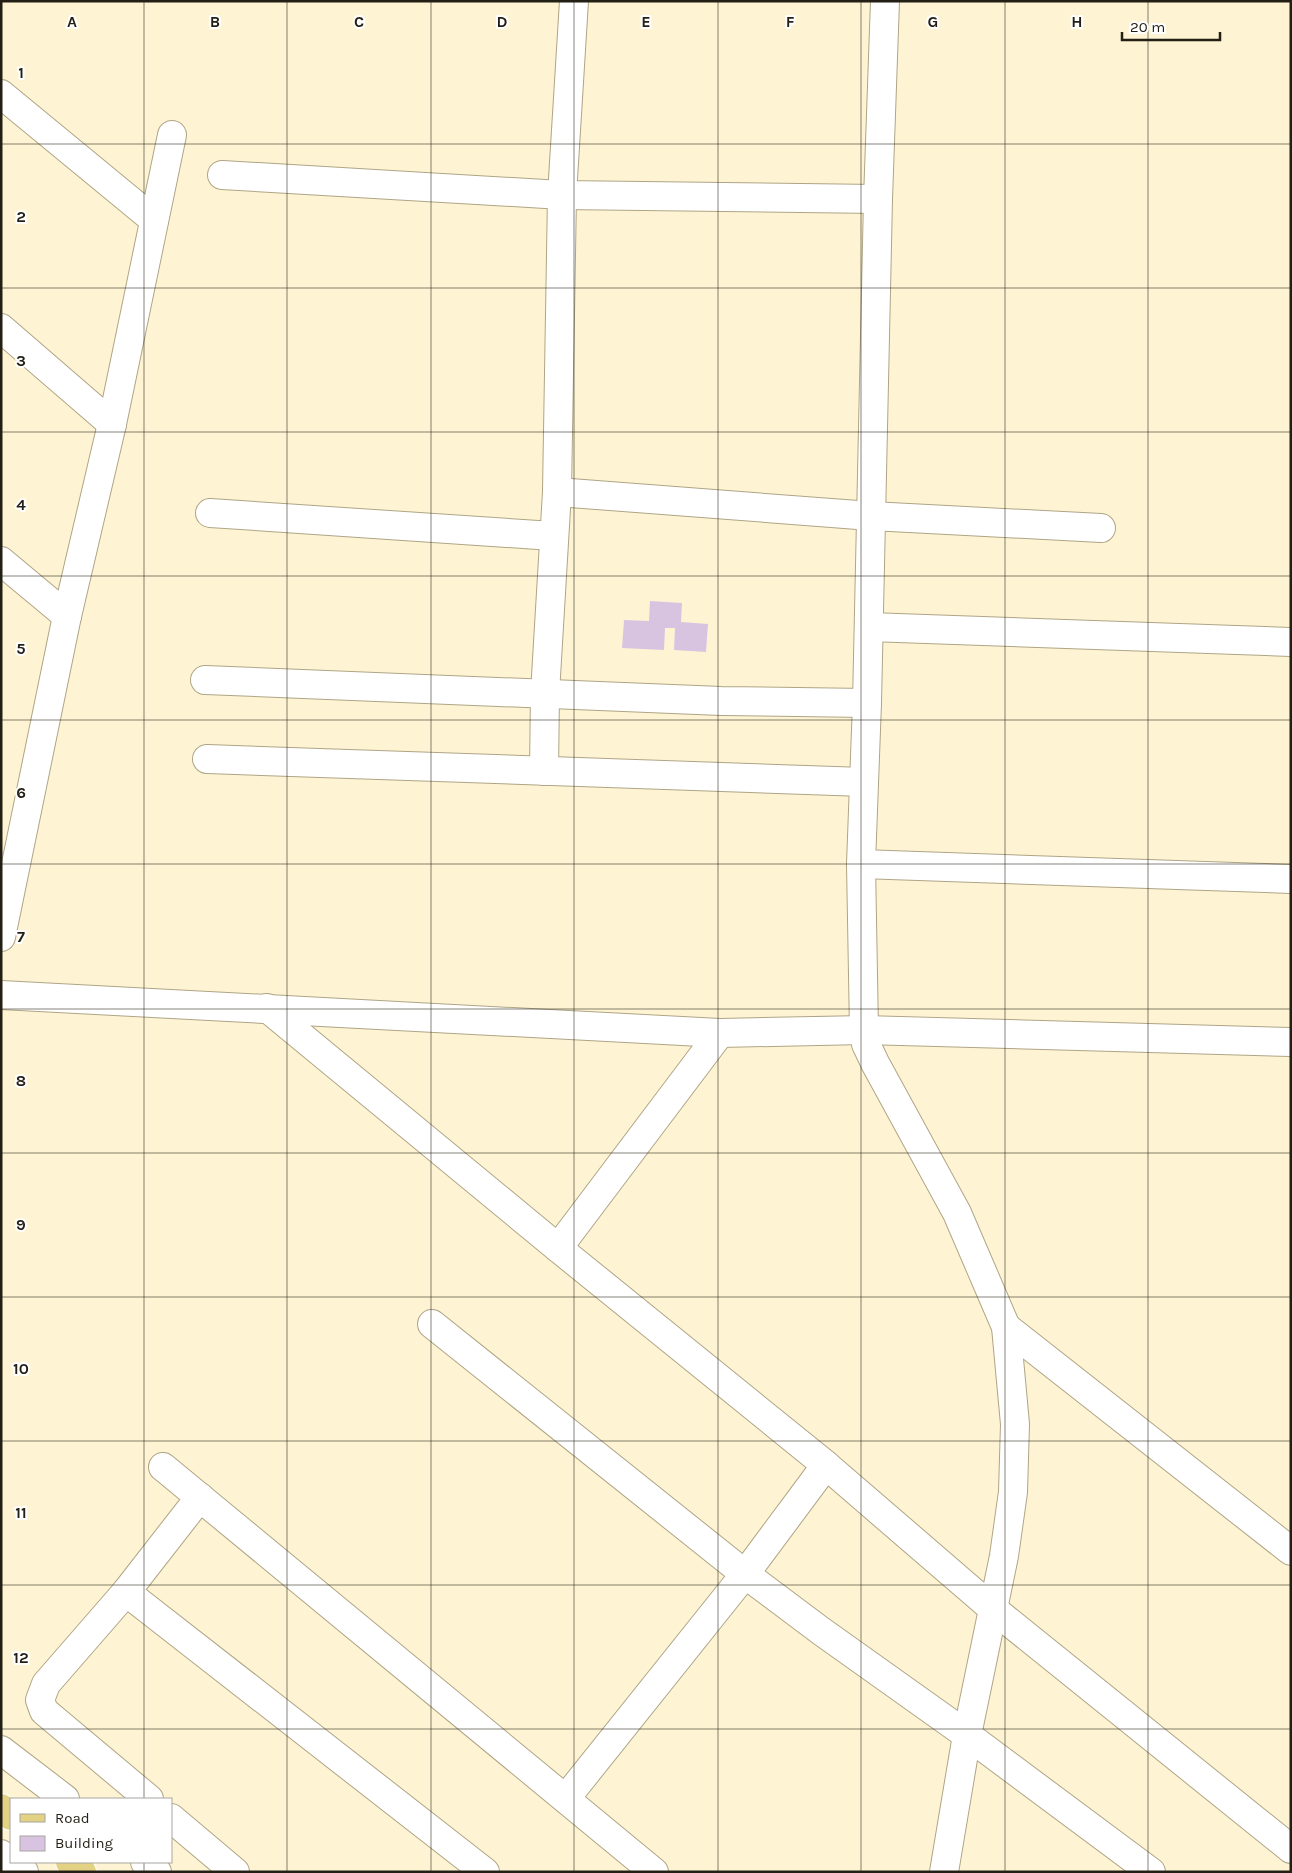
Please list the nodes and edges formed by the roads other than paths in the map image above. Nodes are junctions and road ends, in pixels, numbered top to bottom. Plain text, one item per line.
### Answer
1 (574, 1) edge
2 (885, 1) edge
3 (1, 94) edge
4 (172, 135) dead end
5 (222, 174) dead end
6 (562, 195) junction
7 (878, 199) junction
8 (154, 220) junction
9 (1, 328) edge
10 (112, 424) junction
11 (557, 492) junction
12 (210, 513) dead end
13 (871, 516) junction
14 (1101, 528) dead end
15 (553, 536) junction
16 (1, 561) edge
17 (67, 616) junction
18 (869, 627) junction
19 (1291, 642) edge
20 (205, 680) dead end
21 (545, 693) junction
22 (867, 703) junction
23 (207, 758) dead end
24 (544, 771) junction
25 (864, 782) junction
26 (861, 864) junction
27 (1291, 879) edge
28 (1, 937) edge
29 (1, 995) edge
30 (267, 1008) junction
31 (864, 1030) junction
32 (720, 1033) junction
33 (1291, 1042) edge
34 (558, 1248) junction
35 (432, 1324) dead end
36 (1006, 1327) junction
37 (826, 1465) junction
38 (163, 1467) dead end
39 (200, 1497) junction
40 (1291, 1551) edge
41 (745, 1574) junction
42 (126, 1592) junction
43 (993, 1609) junction
44 (967, 1735) junction
45 (1, 1750) edge
46 (64, 1798) edge
47 (148, 1798) edge
48 (566, 1798) junction
49 (172, 1819) edge
50 (1291, 1849) edge
51 (12, 1863) edge
52 (71, 1863) edge
53 (146, 1863) edge
54 (24, 1872) edge
55 (82, 1872) edge
56 (157, 1872) edge
57 (236, 1872) edge
58 (485, 1872) edge
59 (654, 1872) edge
60 (944, 1872) edge
61 (1151, 1872) edge

1 - 6 street
2 - 7 street
3 - 8 street
4 - 8 street
5 - 6 street
6 - 7 street
6 - 11 street
7 - 13 street
8 - 10 street
9 - 10 street
10 - 17 street
11 - 13 street
11 - 15 street
12 - 15 street
13 - 14 street
13 - 18 street
15 - 21 street
16 - 17 street
17 - 28 street
18 - 19 street
18 - 22 street
20 - 21 street
21 - 22 street
21 - 24 street
22 - 25 street
23 - 24 street
24 - 25 street
25 - 26 street
26 - 27 street
26 - 31 street
29 - 30 street
30 - 32 street
30 - 34 street
31 - 32 street
31 - 33 street
31 - 36 street
32 - 34 street
34 - 37 street
35 - 41 street
36 - 40 street
36 - 43 street
37 - 41 street
37 - 43 street
38 - 39 street
39 - 42 street
39 - 48 street
41 - 44 street
41 - 48 street
42 - 47 street
42 - 58 street
43 - 44 street
43 - 50 street
44 - 60 street
44 - 61 street
45 - 46 street
48 - 59 street
49 - 57 street
51 - 54 street
52 - 55 main road
53 - 56 street

